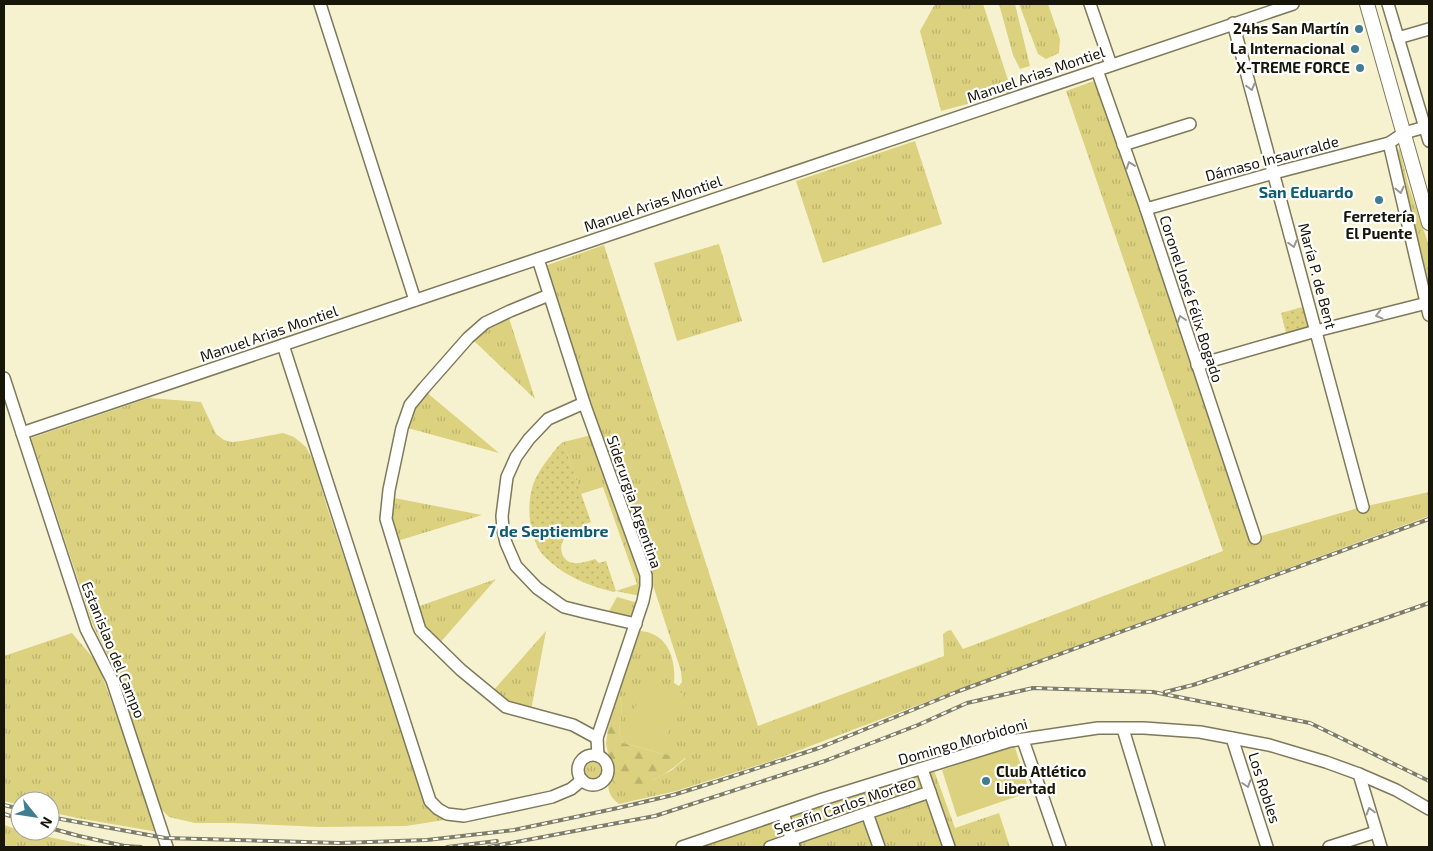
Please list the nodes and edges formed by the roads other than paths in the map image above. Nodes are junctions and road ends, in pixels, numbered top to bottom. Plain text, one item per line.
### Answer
1 (320, 4) edge
2 (1090, 4) edge
3 (1293, 4) edge
4 (1368, 4) edge
5 (1388, 4) edge
6 (1233, 23) junction
7 (1429, 28) edge
8 (1398, 38) junction
9 (1111, 65) junction
10 (1097, 70) junction
11 (1190, 124) dead end
12 (1427, 127) edge
13 (1404, 133) junction
14 (1429, 141) edge
15 (1388, 142) junction
16 (1123, 145) junction
17 (1274, 173) junction
18 (1146, 210) junction
19 (1429, 223) edge
20 (538, 259) junction
21 (549, 295) junction
22 (415, 300) junction
23 (1428, 309) edge
24 (1316, 331) junction
25 (283, 345) junction
26 (1197, 365) junction
27 (4, 378) edge
28 (584, 403) junction
29 (22, 433) junction
30 (1363, 506) dead end
31 (1255, 538) dead end
32 (636, 624) junction
33 (1123, 729) junction
34 (598, 738) junction
35 (1232, 738) junction
36 (1023, 740) junction
37 (598, 756) junction
38 (922, 769) junction
39 (1359, 774) junction
40 (582, 780) junction
41 (930, 792) junction
42 (1429, 809) edge
43 (783, 813) junction
44 (867, 813) junction
45 (1376, 832) junction
46 (792, 845) edge
47 (167, 847) edge
48 (682, 847) edge
49 (772, 847) edge
50 (879, 847) edge
51 (949, 847) edge
52 (1060, 847) edge
53 (1159, 847) edge
54 (1267, 847) edge
55 (1329, 847) edge
56 (1381, 847) edge

1 - 22 street
2 - 9 street
3 - 6 street, Manuel Arias Montiel
4 - 13 main road
5 - 8 street
6 - 9 street, Manuel Arias Montiel
6 -> 17 street, María P. de Bent
7 - 8 street
8 - 12 street
9 - 10 street, Manuel Arias Montiel
10 - 16 street, Coronel José Félix Bogado
10 - 20 street, Manuel Arias Montiel
11 - 16 street
12 - 13 street, Dámaso Insaurralde
12 - 14 street
13 - 15 street, Dámaso Insaurralde
13 - 19 main road
15 - 17 street, Dámaso Insaurralde
15 -> 23 street
18 -> 16 street, Coronel José Félix Bogado
17 - 18 street, Dámaso Insaurralde
17 -> 24 street, María P. de Bent
26 -> 18 street, Coronel José Félix Bogado
20 - 21 street, Siderurgia Argentina
20 - 22 street, Manuel Arias Montiel
21 - 28 street, Siderurgia Argentina
21 - 34 street
22 - 25 street, Manuel Arias Montiel
23 -> 24 street
24 - 26 street
24 - 30 street, María P. de Bent
25 - 29 street, Manuel Arias Montiel
25 - 40 street
26 - 31 street, Coronel José Félix Bogado
27 - 29 street, Estanislao del Campo
28 - 32 street, Siderurgia Argentina
28 - 32 street
29 - 47 street, Estanislao del Campo
32 - 34 street, Siderurgia Argentina
33 - 35 street, Domingo Morbidoni
33 - 36 street, Domingo Morbidoni
33 - 53 street
34 - 37 street, Siderurgia Argentina
35 - 39 street, Domingo Morbidoni
35 -> 54 street, Los Robles
36 - 38 street, Domingo Morbidoni
36 - 52 street
37 - 40 street
37 - 40 street, Siderurgia Argentina
38 - 41 street
38 - 43 street, Domingo Morbidoni
39 - 42 street, Domingo Morbidoni
45 -> 39 street
41 - 44 street, Serafín Carlos Morteo
41 - 51 street
43 - 46 street
43 - 48 street, Domingo Morbidoni
44 - 46 street, Serafín Carlos Morteo
44 - 50 street
45 - 55 street
45 - 56 street
46 - 49 street, Serafín Carlos Morteo

